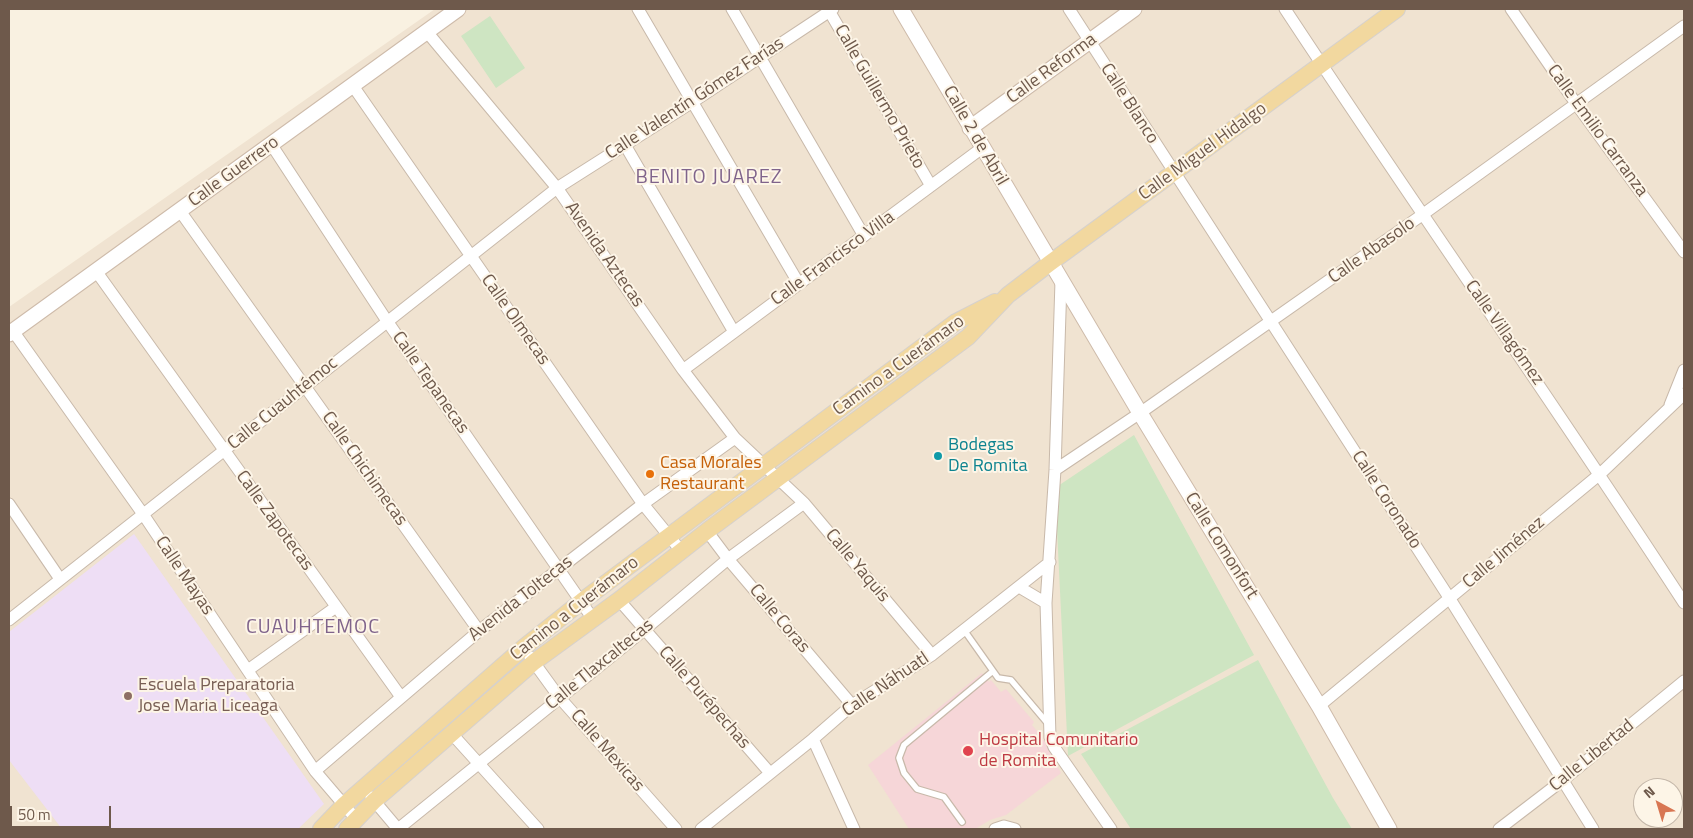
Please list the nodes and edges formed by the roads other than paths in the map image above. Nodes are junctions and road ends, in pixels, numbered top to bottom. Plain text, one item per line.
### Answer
1 (458, 9) edge
2 (638, 9) edge
3 (732, 9) edge
4 (901, 9) edge
5 (1069, 9) edge
6 (1134, 9) edge
7 (1285, 9) edge
8 (1397, 9) edge
9 (1511, 9) edge
10 (830, 10) edge
11 (1684, 26) edge
12 (427, 32) junction
13 (1089, 42) junction
14 (760, 57) junction
15 (1322, 65) junction
16 (353, 86) junction
17 (694, 101) junction
18 (1577, 105) junction
19 (970, 128) junction
20 (271, 144) junction
21 (625, 145) junction
22 (982, 148) junction
23 (1175, 173) junction
24 (931, 186) junction
25 (557, 188) junction
26 (180, 210) junction
27 (1422, 215) junction
28 (864, 236) junction
29 (1684, 252) edge
30 (470, 255) junction
31 (1050, 263) junction
32 (96, 271) junction
33 (1061, 281) junction
34 (799, 284) junction
35 (1008, 295) junction
36 (386, 321) junction
37 (1271, 321) junction
38 (11, 332) edge
39 (734, 332) junction
40 (684, 370) junction
41 (1684, 370) edge
42 (305, 386) junction
43 (1684, 394) edge
44 (1670, 407) junction
45 (1140, 413) junction
46 (735, 438) junction
47 (224, 452) junction
48 (763, 466) junction
49 (1055, 470) junction
50 (1600, 474) junction
51 (779, 478) junction
52 (804, 502) junction
53 (9, 504) edge
54 (643, 504) junction
55 (143, 514) junction
56 (707, 531) junction
57 (670, 536) junction
58 (682, 552) junction
59 (728, 559) junction
60 (1050, 562) junction
61 (560, 569) junction
62 (60, 579) junction
63 (1019, 587) junction
64 (1450, 598) junction
65 (619, 600) junction
66 (582, 601) junction
67 (1046, 603) junction
68 (1684, 603) edge
69 (336, 607) junction
70 (593, 619) junction
71 (9, 620) edge
72 (644, 630) junction
73 (964, 630) junction
74 (479, 631) junction
75 (523, 648) junction
76 (932, 655) junction
77 (534, 662) junction
78 (248, 670) junction
79 (993, 672) junction
80 (1684, 681) edge
81 (560, 697) junction
82 (401, 698) junction
83 (852, 705) junction
84 (1319, 706) junction
85 (1050, 731) junction
86 (452, 734) junction
87 (813, 739) junction
88 (478, 764) junction
89 (315, 771) junction
90 (770, 774) junction
91 (1563, 780) junction
92 (363, 788) junction
93 (374, 800) junction
94 (344, 805) junction
95 (962, 822) dead end
96 (352, 824) edge
97 (999, 828) edge
98 (321, 829) edge
99 (398, 829) edge
100 (538, 829) edge
101 (676, 829) edge
102 (701, 829) edge
103 (854, 829) edge
104 (1016, 829) edge
105 (1111, 829) edge
106 (1389, 829) edge
107 (1499, 829) edge
108 (1594, 829) edge

1 - 12 street, Calle Guerrero
2 - 17 street
3 - 14 street
4 - 19 street, Calle 2 de Abril
5 - 13 street, Calle Blanco
6 - 13 street, Calle Reforma
7 - 15 street, Calle Villagómez
8 - 15 main road, Calle Miguel Hidalgo
9 - 18 street, Calle Emilio Carranza
10 - 14 street, Calle Valentín Gómez Farías
10 - 24 street, Calle Guillermo Prieto
11 - 18 street, Calle Abasolo
12 - 16 street, Calle Guerrero
12 - 25 street, Avenida Aztecas
13 - 19 street, Calle Reforma
13 - 23 street, Calle Blanco
14 - 17 street, Calle Valentín Gómez Farías
14 - 28 street
15 - 23 main road, Calle Miguel Hidalgo
15 - 27 street, Calle Villagómez
16 - 20 street, Calle Guerrero
16 - 30 street, Calle Olmecas
17 - 21 street, Calle Valentín Gómez Farías
17 - 34 street
18 - 27 street, Calle Abasolo
18 - 29 street, Calle Emilio Carranza
19 - 22 street, Calle 2 de Abril
20 - 26 street, Calle Guerrero
20 - 36 street, Calle Tepanecas
21 - 25 street, Calle Valentín Gómez Farías
21 - 39 street
22 - 24 street, Calle Francisco Villa
22 - 31 street, Calle 2 de Abril
23 - 31 main road, Calle Miguel Hidalgo
23 - 37 street, Calle Coronado
24 - 28 street, Calle Francisco Villa
25 - 30 street, Calle Cuauhtémoc
25 - 40 street, Avenida Aztecas
26 - 32 street, Calle Guerrero
26 - 42 street, Calle Chichimecas
27 - 37 street, Calle Abasolo
27 - 50 street, Calle Villagómez
28 - 34 street, Calle Francisco Villa
30 - 36 street, Calle Cuauhtémoc
30 - 54 street, Calle Olmecas
31 - 33 street, Calle Comonfort
31 - 35 main road, Calle Miguel Hidalgo
32 - 38 street, Calle Guerrero
32 - 47 street, Calle Zapotecas
33 - 45 street, Calle Comonfort
33 - 49 street
34 - 39 street, Calle Francisco Villa
35 - 48 main road, Camino a Cuerámaro
35 - 51 main road, Camino a Cuerámaro
36 - 42 street, Calle Cuauhtémoc
36 - 61 street, Calle Tepanecas
37 - 45 street, Calle Abasolo
37 - 64 street, Calle Coronado
38 - 55 street, Calle Mayas
39 - 40 street, Calle Francisco Villa
40 - 46 street, Avenida Aztecas
41 - 44 street
42 - 47 street, Calle Cuauhtémoc
42 - 74 street, Calle Chichimecas
43 - 44 street, Calle Jiménez
44 - 50 street, Calle Jiménez
45 - 49 street, Calle Abasolo
45 - 84 street, Calle Comonfort
46 - 48 street, Avenida Aztecas
46 - 54 street, Avenida Toltecas
47 - 55 street, Calle Cuauhtémoc
47 - 69 street, Calle Zapotecas
48 - 51 street, Avenida Aztecas
48 - 57 main road, Camino a Cuerámaro
49 - 60 street
50 - 64 street, Calle Jiménez
50 - 68 street, Calle Villagómez
51 - 52 street, Calle Yaquis
51 - 56 main road, Camino a Cuerámaro
52 - 59 street, Calle Tlaxcaltecas
52 - 76 street, Calle Yaquis
53 - 62 street
54 - 57 street, Calle Olmecas
54 - 61 street, Avenida Toltecas
55 - 62 street, Calle Cuauhtémoc
55 - 78 street, Calle Mayas
56 - 58 main road, Camino a Cuerámaro
56 - 59 street, Calle Coras
57 - 58 street, Calle Olmecas
57 - 66 main road, Camino a Cuerámaro
58 - 65 main road, Camino a Cuerámaro
59 - 72 street, Calle Tlaxcaltecas
59 - 83 street, Calle Coras
60 - 63 street, Calle Náhuatl
60 - 67 street
61 - 66 street, Calle Tepanecas
61 - 74 street, Avenida Toltecas
62 - 71 street, Calle Cuauhtémoc
63 - 67 street
63 - 73 street, Calle Náhuatl
64 - 84 street, Calle Jiménez
64 - 91 street, Calle Coronado
65 - 70 main road, Camino a Cuerámaro
65 - 72 street, Calle Purépechas
66 - 70 street, Calle Tepanecas
66 - 75 main road, Camino a Cuerámaro
67 - 85 street
69 - 78 street
69 - 82 street, Calle Zapotecas
70 - 77 main road, Camino a Cuerámaro
72 - 81 street, Calle Tlaxcaltecas
72 - 90 street, Calle Purépechas
73 - 76 street, Calle Náhuatl
73 - 79 lane
74 - 82 street, Avenida Toltecas
75 - 77 street, Calle Mexicas
75 - 92 main road, Camino a Cuerámaro
76 - 83 street, Calle Náhuatl
77 - 81 street, Calle Mexicas
77 - 86 main road, Camino a Cuerámaro
78 - 89 street, Calle Mayas
79 - 85 lane
79 - 95 lane
80 - 91 street, Calle Libertad
81 - 88 street, Calle Tlaxcaltecas
81 - 101 street, Calle Mexicas
82 - 89 street, Avenida Toltecas
83 - 87 street, Calle Náhuatl
84 - 106 street, Calle Comonfort
85 - 105 street
86 - 88 street
86 - 93 main road, Camino a Cuerámaro
87 - 90 street, Calle Náhuatl
87 - 103 street
88 - 99 street, Calle Tlaxcaltecas
88 - 100 street
89 - 94 street, Calle Mayas
90 - 102 street, Calle Náhuatl
91 - 107 street, Calle Libertad
91 - 108 street, Calle Coronado
92 - 93 street
92 - 94 main road, Camino a Cuerámaro
93 - 96 main road, Camino a Cuerámaro
93 - 99 street
94 - 96 street, Calle Mayas
94 - 98 main road, Camino a Cuerámaro
97 - 104 street

